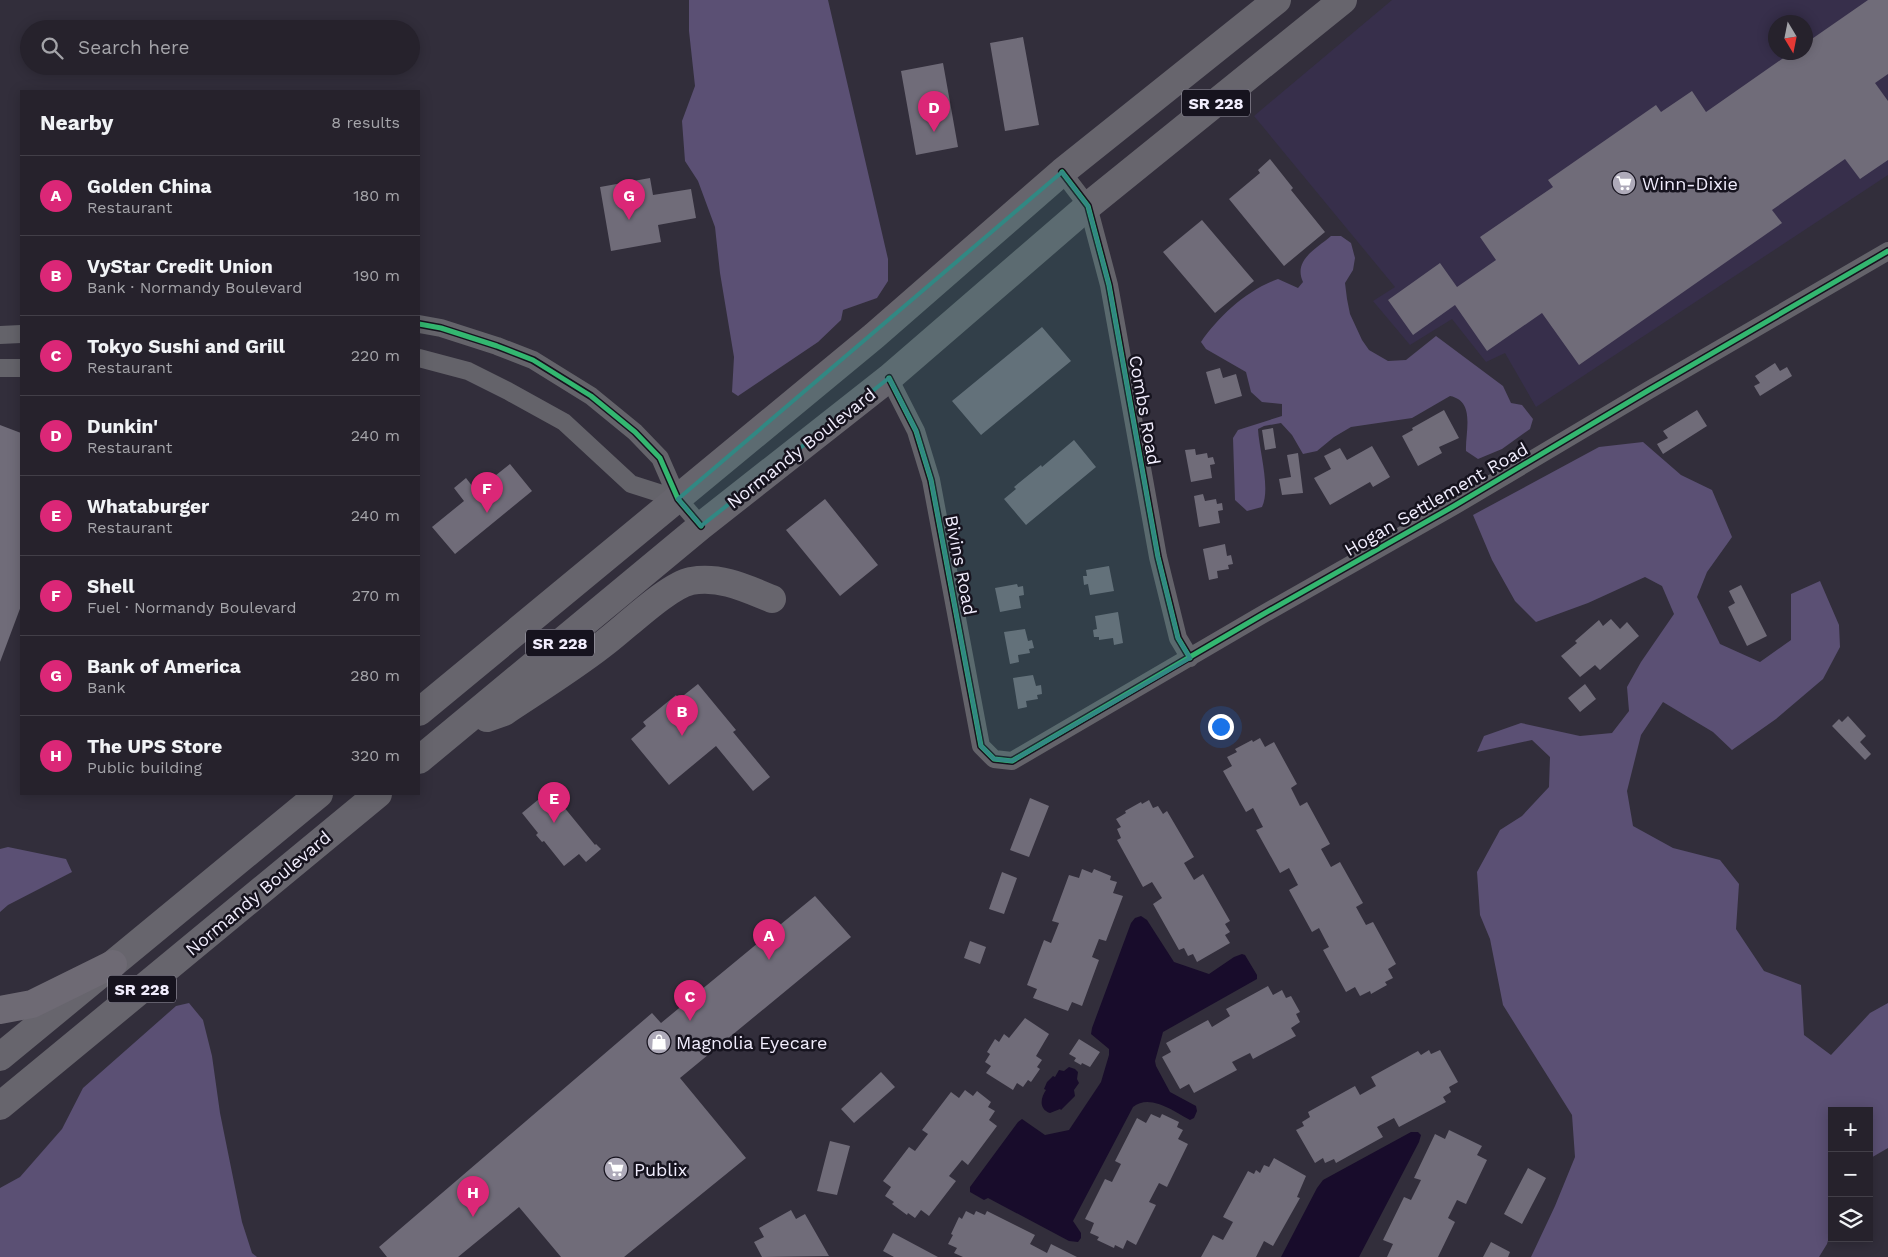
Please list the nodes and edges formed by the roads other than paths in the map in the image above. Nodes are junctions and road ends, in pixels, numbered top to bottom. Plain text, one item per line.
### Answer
1 (1277, 0) edge
2 (1343, 0) edge
3 (1062, 172) junction
4 (1088, 206) junction
5 (1888, 251) edge
6 (420, 324) edge
7 (0, 334) edge
8 (20, 334) edge
9 (420, 358) edge
10 (0, 368) edge
11 (20, 368) edge
12 (889, 378) junction
13 (678, 499) junction
14 (701, 526) junction
15 (772, 599) dead end
16 (1190, 658) junction
17 (420, 711) edge
18 (455, 730) junction
19 (420, 759) edge
20 (994, 759) joint
21 (318, 795) edge
22 (377, 795) edge
23 (260, 842) junction
24 (284, 872) junction
25 (113, 964) junction
26 (0, 1010) edge
27 (0, 1057) edge
28 (0, 1106) edge

1 - 3 main road, Normandy Boulevard / SR 228
2 - 4 main road, Normandy Boulevard / SR 228
3 - 4 street, Combs Road
3 - 13 main road, Normandy Boulevard / SR 228
4 - 12 main road, Normandy Boulevard / SR 228
4 - 16 street, Combs Road
5 - 16 street, Hogan Settlement Road
6 - 13 street
7 - 8 street
9 - 13 street
10 - 11 street
12 - 14 main road, Normandy Boulevard / SR 228
12 - 20 street, Bivins Road
13 - 14 street
13 - 17 main road, Normandy Boulevard / SR 228
14 - 18 main road, Normandy Boulevard / SR 228
15 - 18 main road
16 - 20 street, Hogan Settlement Road
18 - 19 main road, Normandy Boulevard / SR 228
21 - 23 main road, Normandy Boulevard / SR 228
22 - 24 main road, Normandy Boulevard / SR 228
23 - 24 main road
23 - 25 main road, Normandy Boulevard / SR 228
24 - 28 main road, Normandy Boulevard / SR 228
25 - 26 highway
25 - 27 main road, Normandy Boulevard / SR 228

